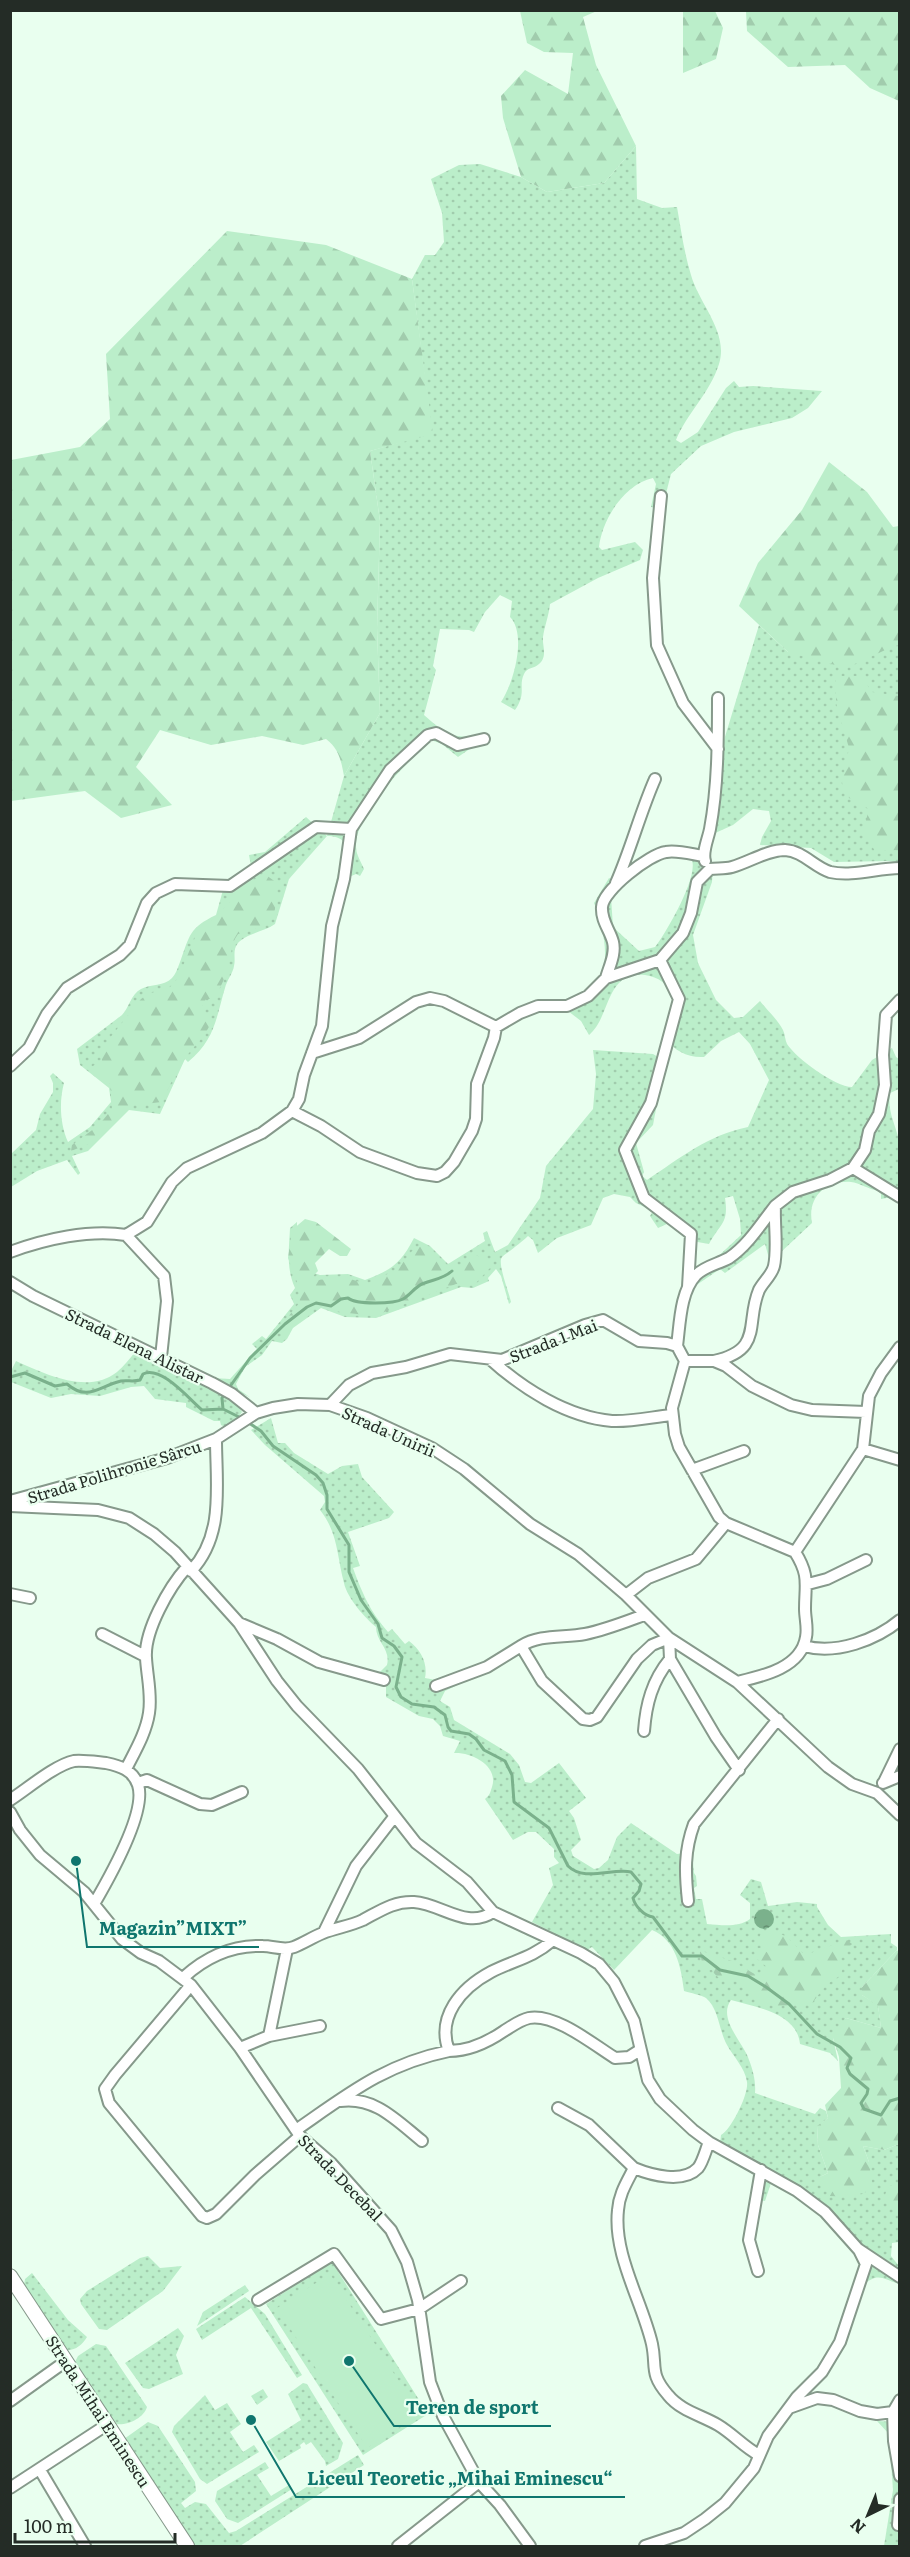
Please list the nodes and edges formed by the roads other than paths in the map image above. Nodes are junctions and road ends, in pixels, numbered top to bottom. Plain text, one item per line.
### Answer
1 (661, 496) dead end
2 (718, 698) dead end
3 (484, 739) dead end
4 (718, 749) junction
5 (655, 778) dead end
6 (351, 829) junction
7 (703, 856) junction
8 (900, 868) edge
9 (707, 870) junction
10 (614, 886) junction
11 (660, 960) junction
12 (606, 978) junction
13 (900, 1000) edge
14 (496, 1027) junction
15 (312, 1053) junction
16 (10, 1066) edge
17 (292, 1111) junction
18 (854, 1168) junction
19 (900, 1197) edge
20 (775, 1206) junction
21 (126, 1235) junction
22 (10, 1252) edge
23 (10, 1282) edge
24 (687, 1290) junction
25 (677, 1346) junction
26 (900, 1348) edge
27 (160, 1357) junction
28 (490, 1359) junction
29 (685, 1361) junction
30 (714, 1361) junction
31 (330, 1405) junction
32 (866, 1412) junction
33 (256, 1413) junction
34 (672, 1415) junction
35 (216, 1439) junction
36 (863, 1449) junction
37 (744, 1450) dead end
38 (900, 1460) edge
39 (692, 1470) junction
40 (10, 1503) edge
41 (726, 1523) junction
42 (795, 1552) junction
43 (866, 1560) dead end
44 (189, 1569) junction
45 (808, 1584) junction
46 (10, 1594) edge
47 (626, 1595) junction
48 (30, 1598) dead end
49 (644, 1615) junction
50 (900, 1620) edge
51 (239, 1623) junction
52 (102, 1634) dead end
53 (669, 1638) junction
54 (521, 1646) junction
55 (804, 1646) junction
56 (145, 1656) junction
57 (670, 1659) junction
58 (384, 1680) dead end
59 (737, 1682) junction
60 (436, 1686) dead end
61 (778, 1719) junction
62 (644, 1731) dead end
63 (900, 1749) edge
64 (126, 1769) junction
65 (739, 1770) junction
66 (900, 1776) edge
67 (884, 1782) junction
68 (138, 1783) junction
69 (242, 1792) dead end
70 (877, 1793) junction
71 (10, 1800) edge
72 (10, 1812) edge
73 (900, 1815) edge
74 (394, 1817) junction
75 (688, 1901) dead end
76 (94, 1904) junction
77 (493, 1912) junction
78 (324, 1932) junction
79 (553, 1940) junction
80 (287, 1949) junction
81 (187, 1981) junction
82 (320, 2026) dead end
83 (269, 2036) junction
84 (240, 2048) junction
85 (640, 2050) junction
86 (449, 2051) junction
87 (337, 2102) junction
88 (558, 2108) dead end
89 (298, 2133) junction
90 (422, 2141) dead end
91 (709, 2142) junction
92 (634, 2168) junction
93 (761, 2170) junction
94 (858, 2249) junction
95 (758, 2271) dead end
96 (10, 2276) edge
97 (900, 2277) edge
98 (462, 2281) dead end
99 (258, 2300) dead end
100 (419, 2309) junction
101 (66, 2361) junction
102 (10, 2401) edge
103 (898, 2404) edge
104 (789, 2409) junction
105 (108, 2424) junction
106 (759, 2455) junction
107 (40, 2470) junction
108 (900, 2476) edge
109 (479, 2482) junction
110 (10, 2488) edge
111 (900, 2499) edge
112 (898, 2525) edge
113 (404, 2545) edge
114 (86, 2547) edge
115 (187, 2547) edge
116 (530, 2547) edge
117 (645, 2547) edge

1 - 4 street
2 - 4 street
3 - 6 street
4 - 7 street
5 - 10 street
6 - 15 street
6 - 16 street
7 - 9 street
7 - 10 street
8 - 9 street
9 - 11 street
10 - 12 street
11 - 12 street
11 - 24 street
12 - 14 street
13 - 18 street
14 - 15 street
14 - 17 street
15 - 17 street
17 - 21 street
18 - 19 street
18 - 20 street
20 - 24 street
20 - 30 street
21 - 22 street
21 - 27 street
23 - 27 street, Strada Elena Alistar
24 - 25 street
25 - 28 street, Strada 1 Mai
25 - 29 street
26 - 32 street
27 - 33 street, Strada Elena Alistar
28 - 31 street, Strada 1 Mai
28 - 34 street
29 - 30 street
29 - 34 street
30 - 32 street
31 - 33 street, Strada Unirii
31 - 47 street, Strada Unirii
32 - 36 street
33 - 35 street, Strada Unirii
34 - 39 street
35 - 40 street, Strada Polihronie Sârcu
35 - 44 street
36 - 38 street
36 - 42 street
37 - 39 street
39 - 41 street
40 - 44 street
41 - 42 street
41 - 47 street
42 - 45 street
43 - 45 street
44 - 51 street
44 - 56 street
45 - 55 street
46 - 48 street
47 - 49 street, Strada Unirii
49 - 53 street, Strada Unirii
49 - 54 street
50 - 55 street
51 - 58 street
51 - 74 street
52 - 56 street
53 - 54 street
53 - 57 street
53 - 59 street, Strada Unirii
54 - 60 street
55 - 59 street
56 - 64 street
57 - 62 street
57 - 65 street
59 - 61 street, Strada Unirii
61 - 65 street
61 - 70 street, Strada Unirii
63 - 67 street
64 - 68 street
64 - 71 street
65 - 75 street
66 - 67 street
67 - 70 street
68 - 69 street
68 - 76 street
70 - 73 street, Strada Unirii
72 - 76 street, Strada Decebal
74 - 77 street
74 - 78 street
76 - 81 street, Strada Decebal
77 - 78 street
77 - 79 street
78 - 80 street
79 - 85 street
79 - 86 street
80 - 81 street
80 - 83 street
81 - 84 street, Strada Decebal
81 - 89 street
82 - 83 street
83 - 84 street
84 - 89 street, Strada Decebal
85 - 86 street, Strada Decebal
85 - 91 street
86 - 87 street, Strada Decebal
87 - 89 street, Strada Decebal
87 - 90 street
88 - 92 street
89 - 100 street, Strada Decebal
91 - 92 street
91 - 93 street
92 - 106 street
93 - 94 street
93 - 95 street
94 - 97 street
94 - 104 street
96 - 101 main road, Strada Mihai Eminescu
98 - 100 street
99 - 100 street
100 - 109 street, Strada Decebal
101 - 102 street
101 - 105 main road, Strada Mihai Eminescu
103 - 104 street
103 - 108 street
104 - 106 street
105 - 107 street
105 - 115 main road, Strada Mihai Eminescu
106 - 117 street
107 - 110 street
107 - 114 street
109 - 113 street
109 - 116 street, Strada Decebal
111 - 112 street

